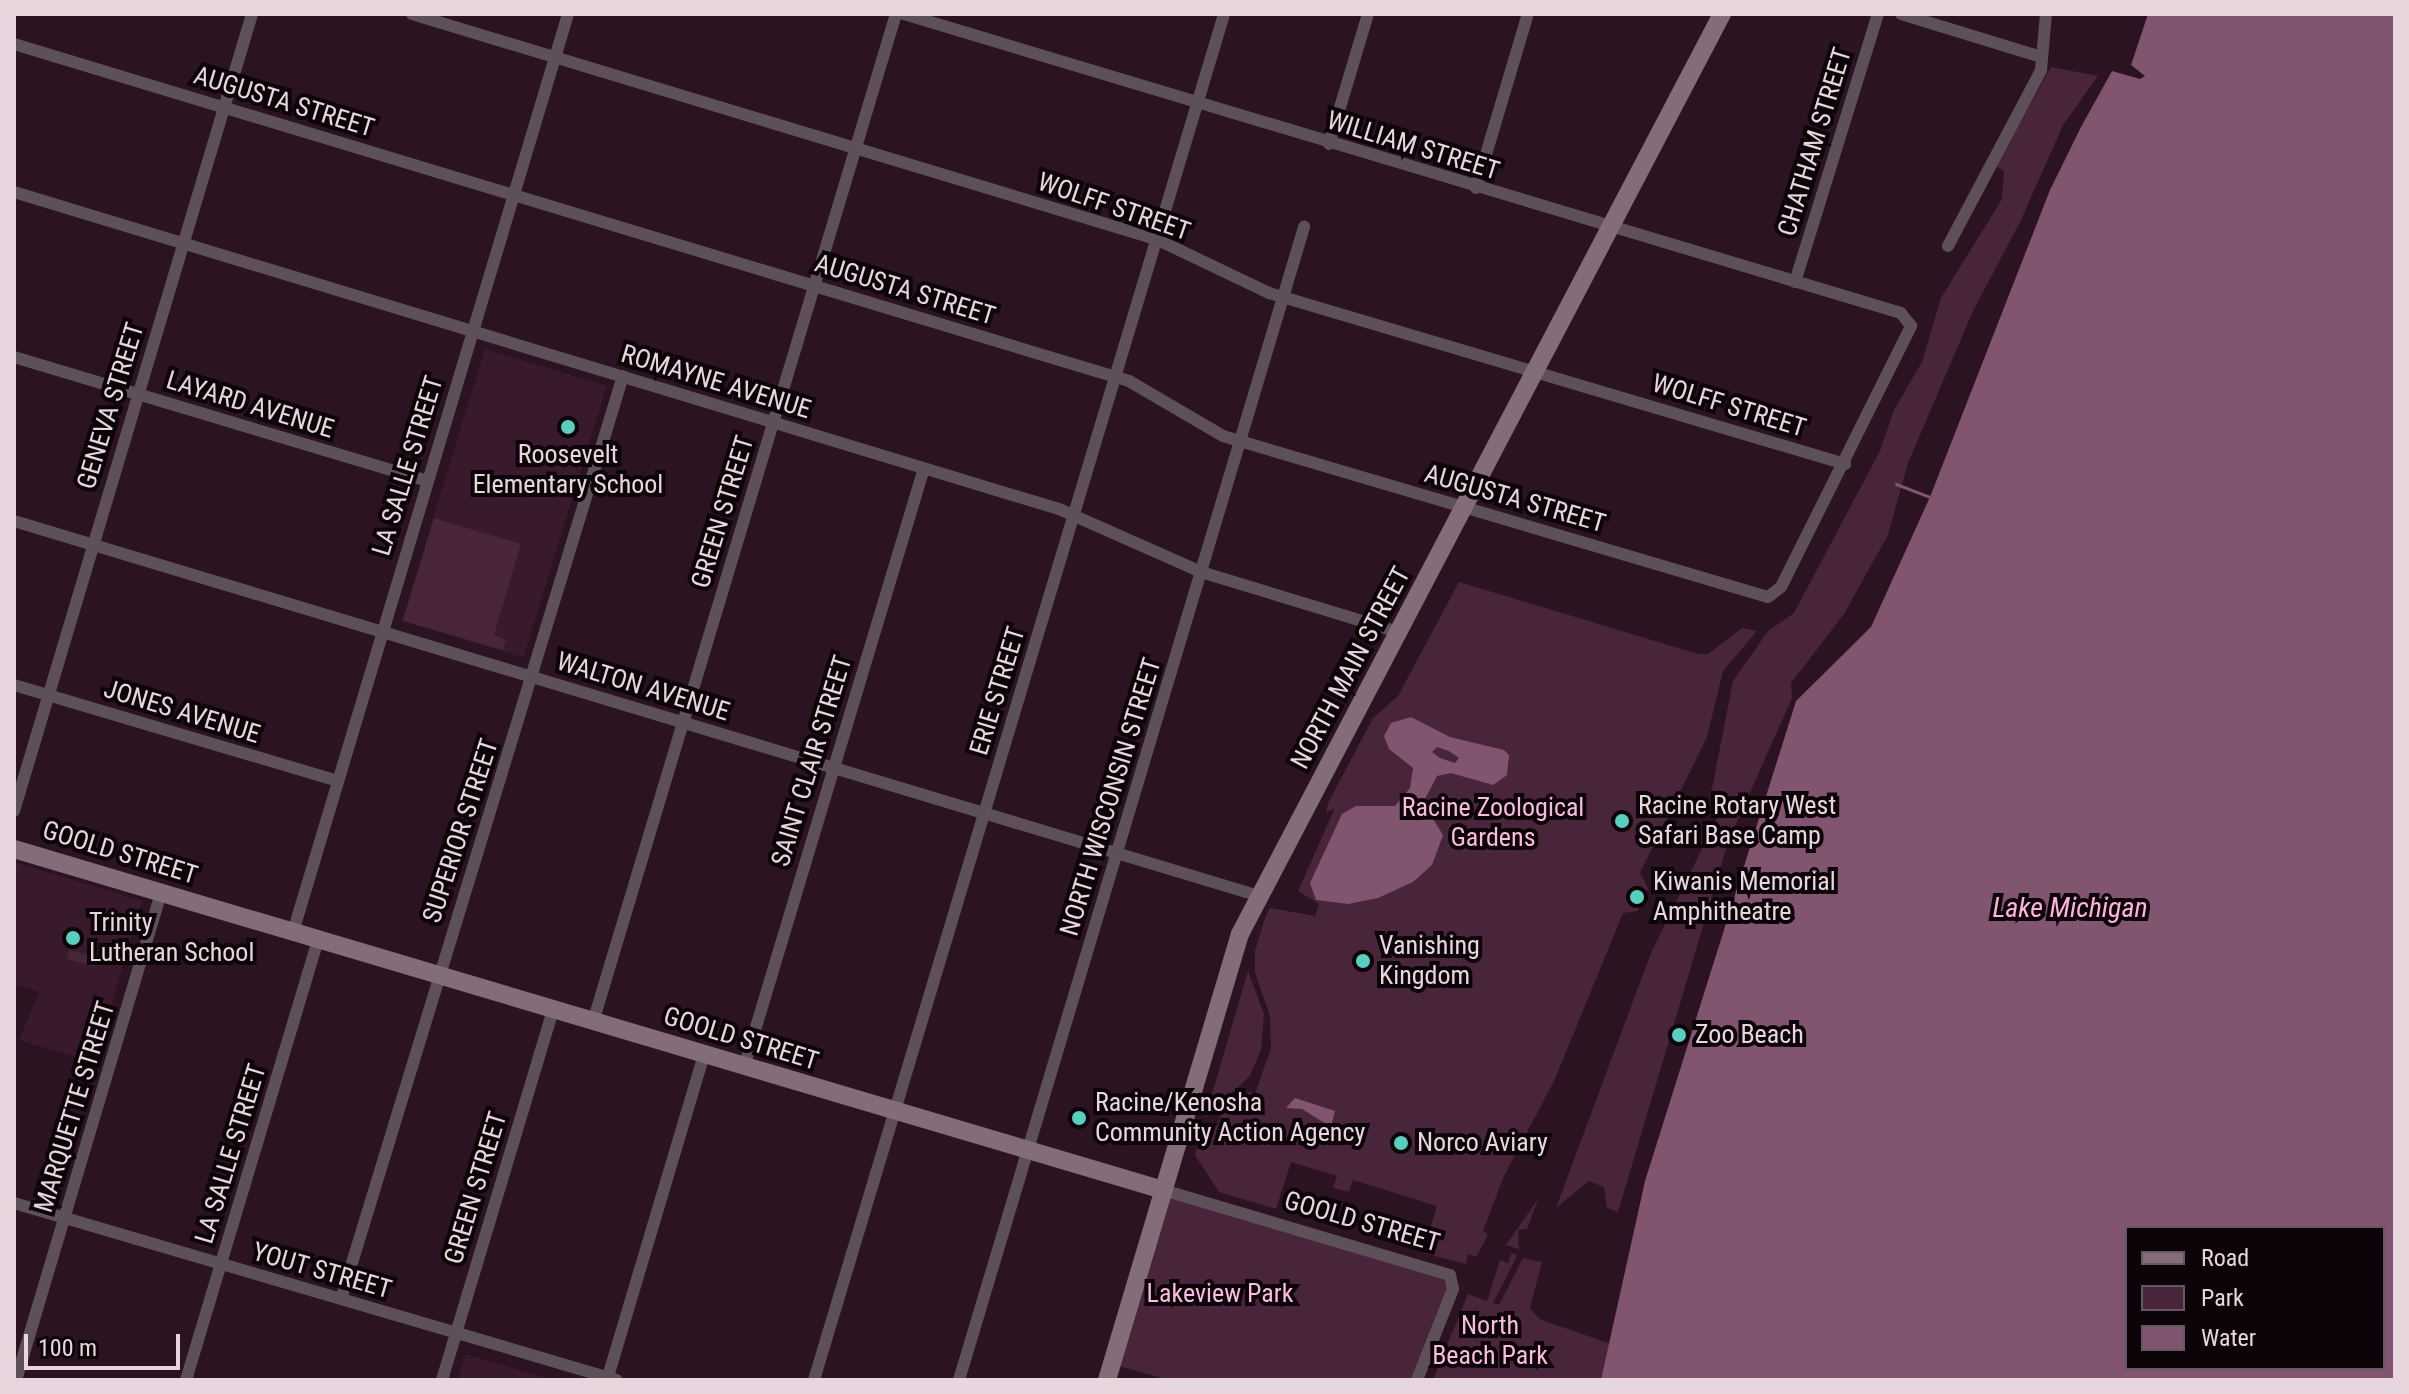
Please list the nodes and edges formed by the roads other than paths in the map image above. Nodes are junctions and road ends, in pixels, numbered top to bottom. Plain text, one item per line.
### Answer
1 (252, 14) edge
2 (412, 14) edge
3 (568, 14) edge
4 (896, 14) edge
5 (904, 14) edge
6 (1224, 14) edge
7 (1368, 14) edge
8 (1528, 14) edge
9 (1722, 14) edge
10 (1878, 14) edge
11 (1901, 14) edge
12 (2046, 14) edge
13 (14, 44) edge
14 (555, 57) junction
15 (2042, 57) junction
16 (1197, 103) junction
17 (225, 107) junction
18 (1329, 144) junction
19 (855, 149) junction
20 (1476, 188) junction
21 (14, 192) edge
22 (514, 194) junction
23 (1304, 227) dead end
24 (1614, 228) junction
25 (1156, 239) junction
26 (184, 244) junction
27 (1948, 246) dead end
28 (1795, 282) junction
29 (815, 285) junction
30 (1283, 298) junction
31 (472, 331) junction
32 (14, 357) edge
33 (1538, 371) junction
34 (623, 376) junction
35 (1115, 376) junction
36 (138, 394) junction
37 (773, 422) junction
38 (1240, 441) junction
39 (1845, 464) junction
40 (924, 468) junction
41 (427, 481) junction
42 (1466, 508) junction
43 (1074, 514) junction
44 (14, 521) edge
45 (93, 544) junction
46 (1201, 572) junction
47 (382, 631) junction
48 (1399, 632) junction
49 (533, 677) junction
50 (14, 685) edge
51 (48, 695) junction
52 (683, 722) junction
53 (834, 767) junction
54 (338, 781) junction
55 (14, 811) edge
56 (984, 812) junction
57 (14, 849) edge
58 (1118, 851) junction
59 (161, 893) junction
60 (1259, 896) junction
61 (293, 932) junction
62 (318, 940) junction
63 (438, 975) junction
64 (553, 1010) junction
65 (593, 1022) junction
66 (704, 1055) junction
67 (744, 1067) junction
68 (894, 1111) junction
69 (1028, 1150) junction
70 (1163, 1190) junction
71 (14, 1203) edge
72 (65, 1218) junction
73 (221, 1264) junction
74 (341, 1299) junction
75 (456, 1333) junction
76 (611, 1379) edge
77 (16, 1380) edge
78 (186, 1380) edge
79 (442, 1380) edge
80 (814, 1380) edge
81 (959, 1380) edge
82 (1107, 1380) edge
83 (1417, 1380) edge

1 - 17 street, GENEVA STREET
2 - 14 street, WOLFF STREET
3 - 14 street, LA SALLE STREET
4 - 19 street, GREEN STREET
5 - 16 street, WILLIAM STREET
6 - 16 street, ERIE STREET
7 - 18 street
8 - 20 street
9 - 24 main road, NORTH MAIN STREET
10 - 28 street, CHATHAM STREET
11 - 15 street
12 - 15 street
13 - 17 street, AUGUSTA STREET
14 - 19 street, WOLFF STREET
14 - 22 street, LA SALLE STREET
15 - 27 street
16 - 18 street, WILLIAM STREET
16 - 25 street, ERIE STREET
17 - 22 street, AUGUSTA STREET
17 - 26 street, GENEVA STREET
18 - 20 street, WILLIAM STREET
19 - 25 street, WOLFF STREET
19 - 29 street, GREEN STREET
20 - 24 street, WILLIAM STREET
21 - 26 street, ROMAYNE AVENUE
22 - 29 street, AUGUSTA STREET
22 - 31 street, LA SALLE STREET
23 - 30 street, NORTH WISCONSIN STREET
24 - 28 street, WILLIAM STREET
24 - 33 main road, NORTH MAIN STREET
25 - 30 street, WOLFF STREET
25 - 35 street, ERIE STREET
26 - 31 street, ROMAYNE AVENUE
26 - 36 street, GENEVA STREET
28 - 39 street, WILLIAM STREET
29 - 35 street, AUGUSTA STREET
29 - 37 street, GREEN STREET
30 - 33 street, WOLFF STREET
30 - 38 street, NORTH WISCONSIN STREET
31 - 34 street, ROMAYNE AVENUE
31 - 41 street, LA SALLE STREET
32 - 36 street, LAYARD AVENUE
33 - 39 street, WOLFF STREET
33 - 42 main road, NORTH MAIN STREET
34 - 37 street, ROMAYNE AVENUE
34 - 49 street, SUPERIOR STREET
35 - 38 street, AUGUSTA STREET
35 - 43 street, ERIE STREET
36 - 41 street, LAYARD AVENUE
36 - 45 street, GENEVA STREET
37 - 40 street, ROMAYNE AVENUE
37 - 52 street, GREEN STREET
38 - 42 street, AUGUSTA STREET
38 - 46 street, NORTH WISCONSIN STREET
39 - 42 street, AUGUSTA STREET
40 - 43 street, ROMAYNE AVENUE
40 - 53 street, SAINT CLAIR STREET
41 - 47 street, LA SALLE STREET
42 - 48 main road, NORTH MAIN STREET
43 - 46 street, ROMAYNE AVENUE
43 - 56 street, ERIE STREET
44 - 45 street, WALTON AVENUE
45 - 47 street, WALTON AVENUE
45 - 51 street, GENEVA STREET
46 - 48 street, ROMAYNE AVENUE
46 - 58 street, NORTH WISCONSIN STREET
47 - 49 street, WALTON AVENUE
47 - 54 street, LA SALLE STREET
48 - 60 main road, NORTH MAIN STREET
49 - 52 street, WALTON AVENUE
49 - 63 street, SUPERIOR STREET
50 - 51 street, JONES AVENUE
51 - 54 street, JONES AVENUE
51 - 55 street, GENEVA STREET
52 - 53 street, WALTON AVENUE
52 - 65 street, GREEN STREET
53 - 56 street, WALTON AVENUE
53 - 67 street, SAINT CLAIR STREET
54 - 61 street, LA SALLE STREET
56 - 58 street, WALTON AVENUE
56 - 68 street, ERIE STREET
57 - 59 main road, GOOLD STREET
58 - 60 street, WALTON AVENUE
58 - 69 street, NORTH WISCONSIN STREET
59 - 61 main road, GOOLD STREET
59 - 72 street, MARQUETTE STREET
60 - 70 main road, NORTH MAIN STREET
61 - 62 main road, GOOLD STREET
62 - 63 main road, GOOLD STREET
62 - 73 street, LA SALLE STREET
63 - 64 main road, GOOLD STREET
63 - 74 street, SUPERIOR STREET
64 - 65 main road, GOOLD STREET
64 - 75 street, GREEN STREET
65 - 66 main road, GOOLD STREET
66 - 67 main road, GOOLD STREET
66 - 76 street
67 - 68 main road, GOOLD STREET
68 - 69 main road, GOOLD STREET
68 - 80 street, ERIE STREET
69 - 70 main road, GOOLD STREET
69 - 81 street, NORTH WISCONSIN STREET
70 - 82 main road, NORTH MAIN STREET
70 - 83 street, GOOLD STREET
71 - 72 street, YOUT STREET
72 - 73 street, YOUT STREET
72 - 77 street, MARQUETTE STREET
73 - 74 street, YOUT STREET
73 - 78 street, LA SALLE STREET
74 - 75 street, YOUT STREET
75 - 76 street, YOUT STREET
75 - 79 street, GREEN STREET

